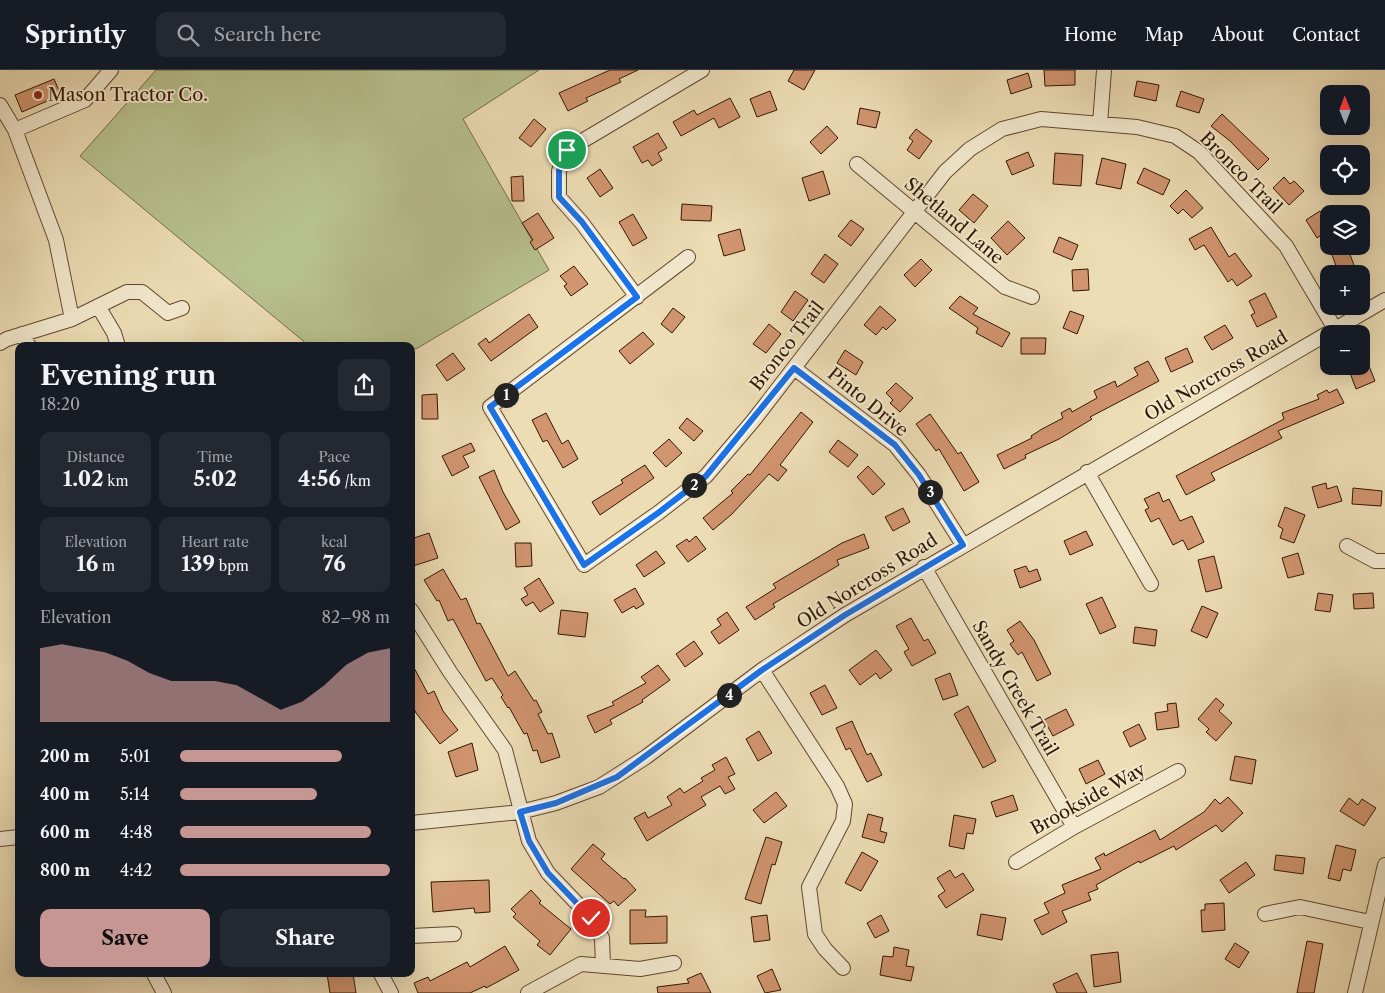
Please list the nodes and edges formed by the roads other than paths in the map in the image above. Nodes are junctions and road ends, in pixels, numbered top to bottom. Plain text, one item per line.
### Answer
1 (111, 70) edge
2 (702, 70) edge
3 (1104, 70) edge
4 (0, 105) edge
5 (1100, 124) junction
6 (15, 130) junction
7 (857, 164) dead end
8 (914, 212) junction
9 (688, 257) dead end
10 (637, 297) junction
11 (1032, 297) dead end
12 (1385, 300) edge
13 (98, 306) junction
14 (182, 308) dead end
15 (72, 319) junction
16 (1333, 325) edge
17 (1342, 325) edge
18 (1320, 338) edge
19 (25, 340) edge
20 (117, 342) edge
21 (0, 343) edge
22 (794, 368) junction
23 (1087, 472) junction
24 (963, 545) junction
25 (1347, 546) dead end
26 (1385, 561) edge
27 (924, 567) junction
28 (1151, 584) dead end
29 (415, 616) edge
30 (762, 670) junction
31 (1178, 771) dead end
32 (520, 812) junction
33 (415, 823) edge
34 (1074, 827) junction
35 (15, 837) edge
36 (0, 839) edge
37 (1016, 862) dead end
38 (1385, 865) edge
39 (1264, 914) dead end
40 (1370, 922) junction
41 (454, 934) dead end
42 (415, 936) edge
43 (674, 962) dead end
44 (603, 966) junction
45 (843, 968) dead end
46 (156, 977) edge
47 (383, 977) edge
48 (164, 993) edge
49 (391, 993) edge
50 (528, 993) edge
51 (1354, 993) edge

1 - 6 street
2 - 10 street
3 - 5 street
4 - 6 street
5 - 8 street, Bronco Trail
5 - 16 street, Bronco Trail
6 - 15 street
7 - 8 street, Shetland Lane
8 - 11 street, Shetland Lane
8 - 22 street, Bronco Trail
9 - 10 street, Bronco Trail
10 - 22 street, Bronco Trail
12 - 17 street, Old Norcross Road
13 - 14 street
13 - 15 street
13 - 20 street
15 - 19 street
18 - 23 street, Old Norcross Road
19 - 21 street
22 - 24 street, Pinto Drive
23 - 24 street, Old Norcross Road
23 - 28 street
24 - 27 street, Old Norcross Road
25 - 26 street
27 - 30 street, Old Norcross Road
27 - 34 street, Sandy Creek Trail
29 - 32 street
30 - 32 street, Old Norcross Road
30 - 45 street
31 - 34 street, Brookside Way
32 - 33 street, Old Norcross Road
32 - 44 street
34 - 37 street, Brookside Way
35 - 36 street
38 - 40 street
39 - 40 street
40 - 51 street
41 - 42 street
43 - 44 street
44 - 50 street
46 - 48 street
47 - 49 street

